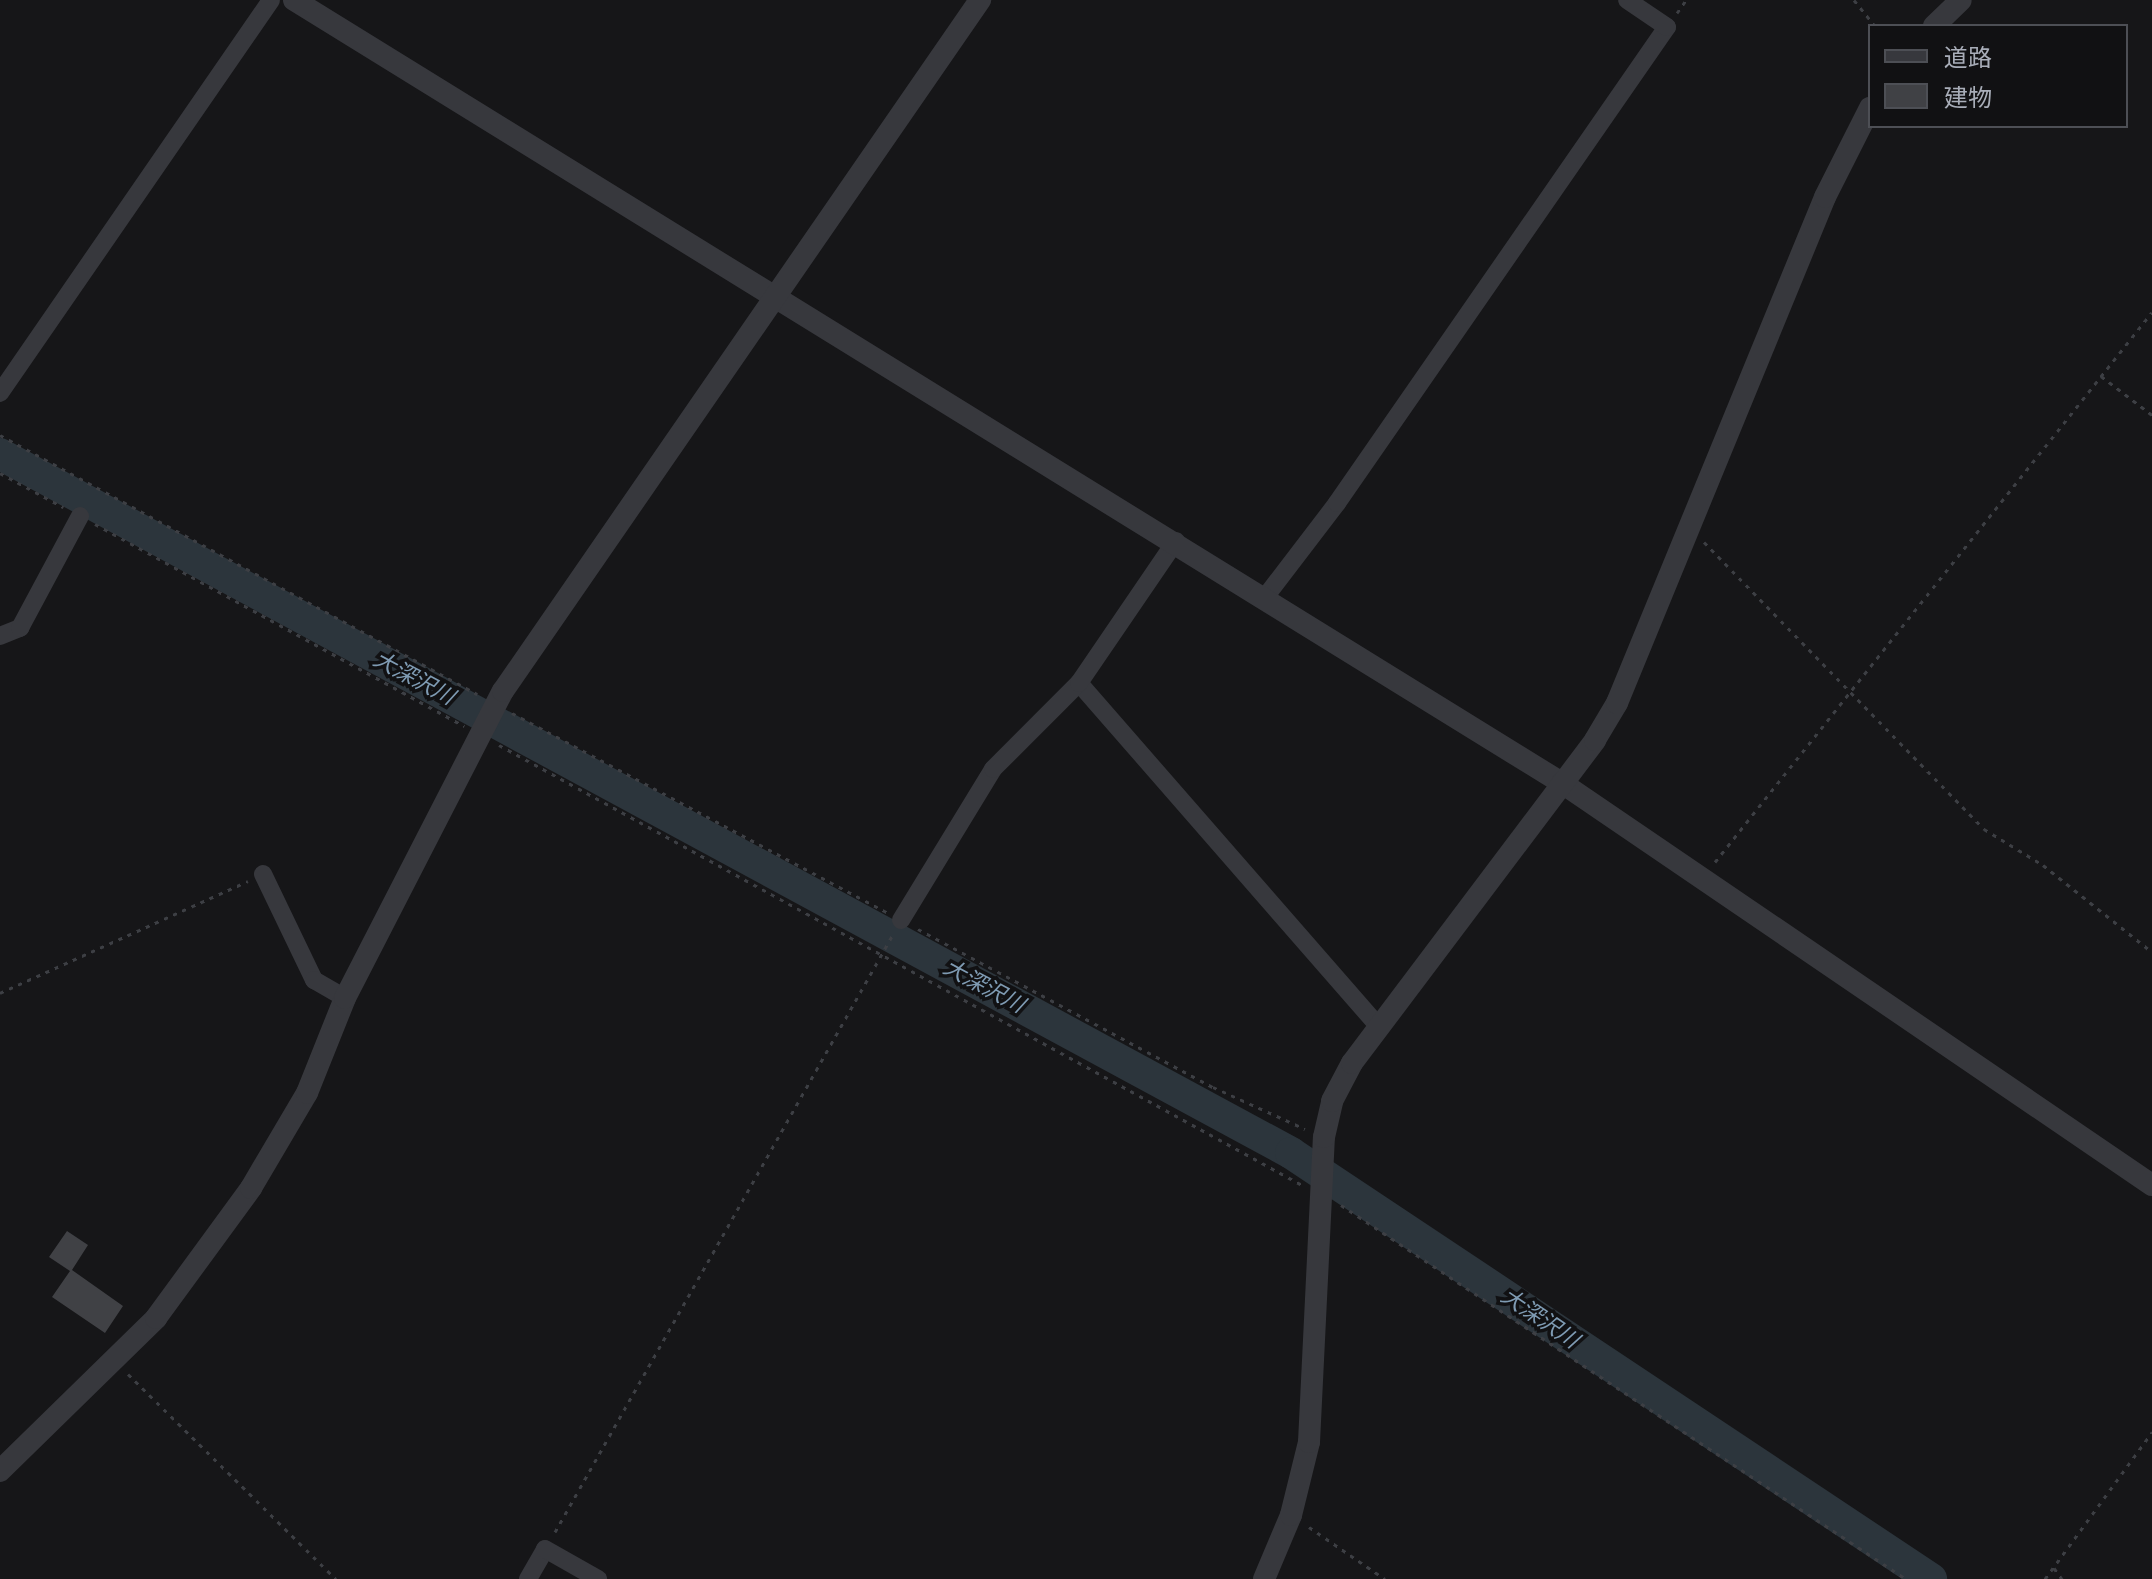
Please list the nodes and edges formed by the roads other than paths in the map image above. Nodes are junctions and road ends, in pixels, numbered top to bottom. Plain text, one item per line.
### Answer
1 (271, 0) edge
2 (294, 0) edge
3 (980, 0) edge
4 (1627, 0) edge
5 (1961, 0) edge
6 (1936, 24) edge
7 (1868, 112) edge
8 (776, 295) junction
9 (0, 393) edge
10 (80, 516) road end
11 (1176, 541) junction
12 (1266, 596) junction
13 (0, 636) edge
14 (1079, 683) junction
15 (1562, 783) junction
16 (263, 874) road end
17 (901, 920) road end
18 (345, 998) junction
19 (1379, 1027) junction
20 (2152, 1185) edge
21 (0, 1471) edge
22 (528, 1579) edge
23 (598, 1579) edge
24 (1264, 1579) edge

1 - 9 street
2 - 8 street
3 - 8 street
4 - 12 street
5 - 6 street
7 - 15 street
8 - 11 street
8 - 18 street
10 - 13 street
11 - 12 street
11 - 14 street
12 - 15 street
14 - 17 street
14 - 19 street
15 - 19 street
15 - 20 street
16 - 18 street
18 - 21 street
19 - 24 street
22 - 23 street

